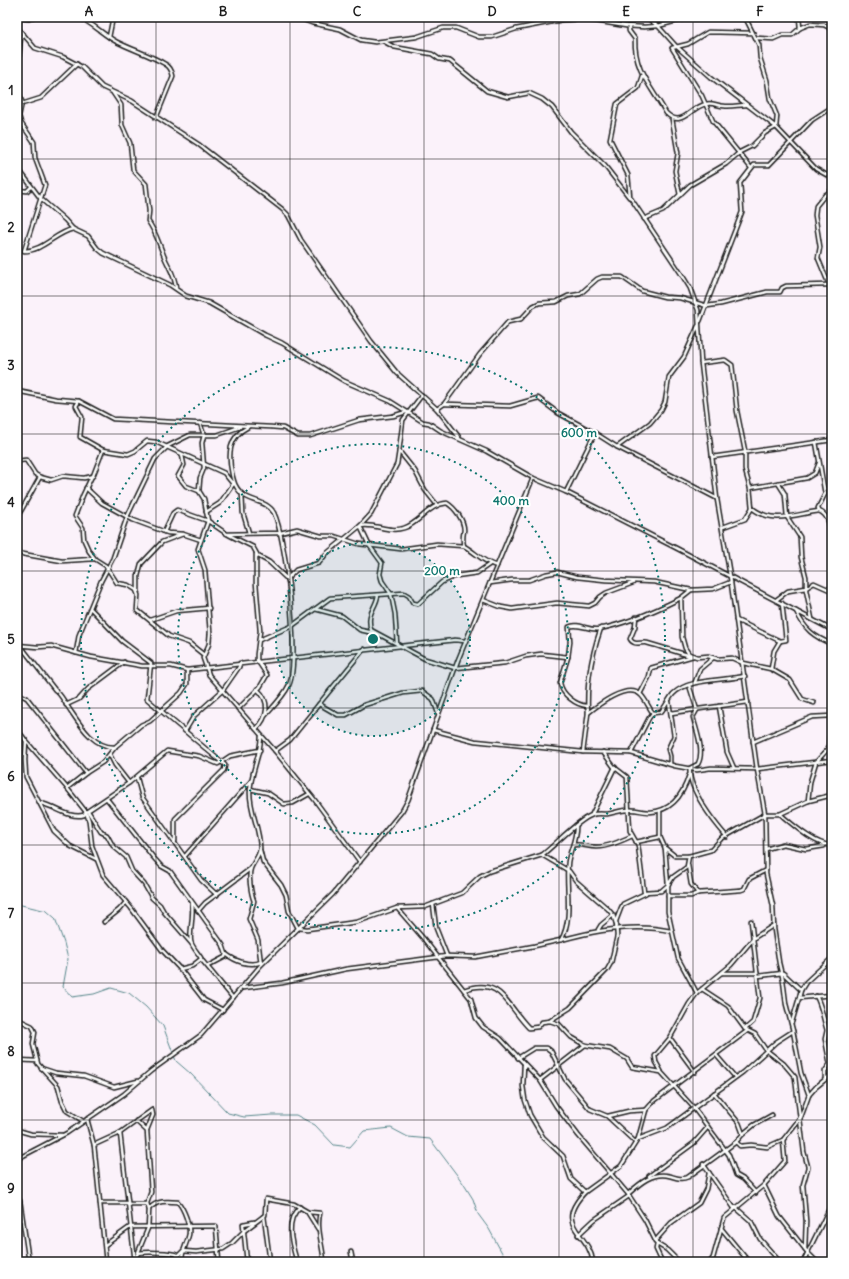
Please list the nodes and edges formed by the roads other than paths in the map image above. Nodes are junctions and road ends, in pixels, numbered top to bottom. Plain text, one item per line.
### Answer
1 (33, 17) edge
2 (78, 17) edge
3 (113, 17) edge
4 (296, 17) edge
5 (646, 17) edge
6 (691, 17) edge
7 (744, 17) edge
8 (799, 17) edge
9 (17, 18) edge
10 (629, 26) junction
11 (658, 26) junction
12 (17, 27) edge
13 (800, 28) junction
14 (832, 29) edge
15 (752, 33) junction
16 (17, 34) edge
17 (23, 36) junction
18 (109, 36) junction
19 (756, 38) junction
20 (384, 42) junction
21 (676, 46) junction
22 (77, 64) junction
23 (642, 76) junction
24 (17, 78) edge
25 (17, 88) edge
26 (114, 92) junction
27 (22, 104) junction
28 (706, 104) junction
29 (746, 105) junction
30 (832, 107) edge
31 (19, 111) edge
32 (156, 118) junction
33 (672, 119) junction
34 (776, 127) junction
35 (790, 144) junction
36 (740, 152) junction
37 (17, 168) edge
38 (751, 168) junction
39 (832, 178) edge
40 (31, 187) junction
41 (17, 190) edge
42 (832, 190) edge
43 (680, 195) junction
44 (630, 197) junction
45 (41, 199) junction
46 (644, 219) junction
47 (73, 230) junction
48 (828, 285) junction
49 (176, 289) junction
50 (832, 292) edge
51 (696, 302) junction
52 (707, 306) junction
53 (698, 324) junction
54 (701, 363) junction
55 (17, 390) edge
56 (422, 395) junction
57 (79, 401) junction
58 (444, 404) junction
59 (437, 409) junction
60 (407, 413) junction
61 (200, 423) junction
62 (240, 426) junction
63 (249, 427) junction
64 (595, 433) junction
65 (204, 436) junction
66 (460, 438) junction
67 (832, 440) edge
68 (816, 442) junction
69 (168, 446) junction
70 (617, 447) junction
71 (103, 450) junction
72 (399, 451) junction
73 (745, 451) junction
74 (182, 455) junction
75 (712, 456) junction
76 (17, 461) edge
77 (819, 463) junction
78 (204, 464) junction
79 (93, 476) junction
80 (40, 477) junction
81 (534, 478) junction
82 (778, 483) junction
83 (234, 484) junction
84 (86, 488) junction
85 (750, 488) junction
86 (200, 491) junction
87 (566, 492) junction
88 (242, 494) junction
89 (717, 499) junction
90 (437, 505) junction
91 (752, 508) junction
92 (819, 511) junction
93 (206, 512) junction
94 (18, 514) edge
95 (127, 517) junction
96 (787, 517) junction
97 (17, 518) edge
98 (208, 521) junction
99 (360, 526) junction
100 (723, 527) junction
101 (164, 532) junction
102 (249, 533) junction
103 (280, 533) junction
104 (183, 534) junction
105 (226, 534) junction
106 (343, 539) junction
107 (202, 540) junction
108 (832, 540) edge
109 (368, 545) junction
110 (464, 546) junction
111 (17, 553) edge
112 (256, 553) junction
113 (95, 559) junction
114 (490, 564) junction
115 (497, 566) junction
116 (107, 568) junction
117 (730, 576) junction
118 (287, 579) junction
119 (635, 582) junction
120 (731, 582) junction
121 (489, 583) junction
122 (806, 588) junction
123 (691, 590) junction
124 (832, 591) edge
125 (138, 592) junction
126 (391, 594) junction
127 (378, 595) junction
128 (681, 598) junction
129 (482, 600) junction
130 (776, 600) junction
131 (782, 604) junction
132 (209, 608) junction
133 (315, 608) junction
134 (91, 609) junction
135 (796, 611) junction
136 (636, 617) junction
137 (812, 619) junction
138 (149, 620) junction
139 (736, 620) junction
140 (292, 626) junction
141 (601, 628) junction
142 (832, 630) edge
143 (375, 633) junction
144 (259, 640) junction
145 (780, 640) junction
146 (466, 641) junction
147 (832, 644) edge
148 (18, 645) edge
149 (398, 645) junction
150 (365, 649) junction
151 (76, 653) junction
152 (204, 655) junction
153 (568, 656) junction
154 (693, 656) junction
155 (293, 657) junction
156 (713, 658) junction
157 (257, 660) junction
158 (124, 662) junction
159 (240, 663) junction
160 (743, 663) junction
161 (151, 667) junction
162 (205, 667) junction
163 (455, 668) junction
164 (771, 669) junction
165 (187, 670) junction
166 (745, 676) junction
167 (694, 682) junction
168 (689, 684) junction
169 (257, 689) junction
170 (223, 690) junction
171 (17, 693) edge
172 (640, 694) junction
173 (669, 702) junction
174 (748, 702) junction
175 (814, 703) dead end
176 (319, 704) junction
177 (66, 705) junction
178 (587, 706) junction
179 (719, 706) junction
180 (238, 709) junction
181 (697, 710) junction
182 (161, 711) junction
183 (671, 712) junction
184 (438, 713) junction
185 (588, 713) junction
186 (653, 713) junction
187 (265, 716) junction
188 (832, 717) edge
189 (17, 728) edge
190 (256, 730) junction
191 (433, 730) junction
192 (185, 731) junction
193 (260, 735) junction
194 (26, 741) junction
195 (752, 742) junction
196 (116, 746) junction
197 (260, 750) junction
198 (275, 751) junction
199 (583, 752) junction
200 (603, 752) junction
201 (631, 753) junction
202 (110, 755) junction
203 (832, 760) edge
204 (221, 762) junction
205 (816, 762) junction
206 (670, 764) junction
207 (615, 767) junction
208 (690, 768) junction
209 (734, 768) junction
210 (757, 769) junction
211 (86, 773) junction
212 (689, 776) junction
213 (136, 778) junction
214 (251, 781) junction
215 (129, 783) junction
216 (67, 788) junction
217 (250, 789) junction
218 (309, 794) junction
219 (832, 795) edge
220 (107, 799) junction
221 (808, 801) junction
222 (40, 803) junction
223 (628, 810) junction
224 (660, 811) junction
225 (87, 812) junction
226 (592, 814) junction
227 (766, 814) junction
228 (780, 814) junction
229 (576, 825) junction
230 (632, 836) junction
231 (660, 837) junction
232 (727, 837) junction
233 (175, 841) junction
234 (636, 842) junction
235 (574, 845) junction
236 (825, 845) junction
237 (832, 845) edge
238 (665, 848) junction
239 (766, 849) junction
240 (260, 850) junction
241 (542, 855) junction
242 (185, 856) junction
243 (689, 856) junction
244 (96, 860) junction
245 (360, 862) junction
246 (688, 865) junction
247 (251, 869) junction
248 (766, 870) junction
249 (569, 871) junction
250 (668, 885) junction
251 (646, 893) junction
252 (698, 893) junction
253 (217, 894) junction
254 (668, 896) junction
255 (126, 902) junction
256 (192, 902) junction
257 (433, 904) junction
258 (397, 908) junction
259 (198, 911) junction
260 (613, 915) junction
261 (751, 921) dead end
262 (104, 922) dead end
263 (774, 925) junction
264 (298, 928) junction
265 (617, 928) junction
266 (598, 930) junction
267 (671, 931) junction
268 (754, 938) junction
269 (561, 940) junction
270 (191, 943) junction
271 (226, 954) junction
272 (447, 956) junction
273 (438, 957) junction
274 (832, 958) edge
275 (201, 959) junction
276 (261, 963) junction
277 (208, 966) junction
278 (180, 969) junction
279 (722, 973) junction
280 (781, 973) junction
281 (758, 974) junction
282 (242, 988) junction
283 (702, 989) junction
284 (464, 990) junction
285 (801, 990) junction
286 (697, 993) junction
287 (832, 995) edge
288 (816, 996) junction
289 (234, 998) junction
290 (799, 998) junction
291 (223, 1010) junction
292 (17, 1019) edge
293 (550, 1021) junction
294 (791, 1022) junction
295 (832, 1029) edge
296 (746, 1030) junction
297 (827, 1030) junction
298 (794, 1031) junction
299 (670, 1038) junction
300 (585, 1045) junction
301 (766, 1050) junction
302 (716, 1055) junction
303 (518, 1058) junction
304 (17, 1060) edge
305 (37, 1061) junction
306 (524, 1064) junction
307 (559, 1065) junction
308 (41, 1068) junction
309 (662, 1072) junction
310 (695, 1072) junction
311 (832, 1074) edge
312 (735, 1078) junction
313 (140, 1080) junction
314 (540, 1080) junction
315 (825, 1080) junction
316 (675, 1087) junction
317 (714, 1093) junction
318 (809, 1095) junction
319 (694, 1107) junction
320 (646, 1110) junction
321 (772, 1115) dead end
322 (607, 1116) junction
323 (801, 1117) junction
324 (87, 1119) junction
325 (84, 1121) junction
326 (136, 1121) junction
327 (708, 1127) junction
328 (17, 1130) edge
329 (147, 1131) junction
330 (120, 1134) junction
331 (743, 1134) junction
332 (62, 1136) junction
333 (638, 1139) junction
334 (783, 1140) junction
335 (635, 1142) junction
336 (736, 1142) junction
337 (94, 1145) junction
338 (724, 1150) junction
339 (17, 1159) edge
340 (703, 1164) junction
341 (709, 1173) junction
342 (611, 1175) junction
343 (648, 1177) junction
344 (764, 1185) junction
345 (585, 1192) junction
346 (756, 1193) junction
347 (628, 1195) junction
348 (17, 1196) edge
349 (100, 1203) junction
350 (832, 1203) edge
351 (128, 1204) junction
352 (147, 1204) junction
353 (300, 1207) junction
354 (735, 1207) junction
355 (149, 1210) junction
356 (308, 1212) junction
357 (264, 1216) junction
358 (254, 1222) junction
359 (130, 1227) junction
360 (187, 1227) junction
361 (721, 1227) junction
362 (148, 1228) junction
363 (244, 1231) junction
364 (321, 1233) junction
365 (578, 1235) junction
366 (656, 1243) junction
367 (105, 1245) junction
368 (805, 1249) junction
369 (218, 1250) junction
370 (183, 1251) junction
371 (351, 1252) dead end
372 (138, 1253) junction
373 (808, 1253) junction
374 (178, 1255) junction
375 (135, 1261) edge
376 (182, 1261) edge
377 (29, 1262) edge
378 (106, 1262) edge
379 (172, 1262) edge
380 (219, 1262) edge
381 (247, 1262) edge
382 (270, 1262) edge
383 (297, 1262) edge
384 (324, 1262) edge
385 (353, 1262) edge
386 (594, 1262) edge
387 (662, 1262) edge
388 (679, 1262) edge
389 (710, 1262) edge
390 (749, 1262) edge
391 (780, 1262) edge
392 (803, 1262) edge
393 (817, 1262) edge

1 - 9 street
2 - 18 street
3 - 18 street
4 - 20 street
5 - 11 street
6 - 11 street
7 - 15 street
8 - 13 street
10 - 11 street
10 - 20 street
10 - 23 street
11 - 21 street
12 - 17 street
13 - 14 street
13 - 19 street
15 - 19 street
15 - 21 street
16 - 17 street
17 - 22 street
17 - 24 street
18 - 32 street
19 - 34 street
20 - 44 street
21 - 28 street
21 - 29 street
22 - 26 street
22 - 27 street
23 - 33 street
23 - 44 street
25 - 27 street
26 - 32 street
26 - 49 street
27 - 31 street
28 - 29 street
28 - 33 street
28 - 36 street
29 - 34 street
30 - 35 street
31 - 45 street
32 - 56 street
33 - 43 street
34 - 35 street
34 - 36 street
35 - 38 street
35 - 39 street
36 - 38 street
36 - 43 street
37 - 40 street
38 - 52 street
40 - 41 street
40 - 45 street
42 - 48 street
43 - 46 street
44 - 46 street
45 - 47 street
45 - 47 street
46 - 51 street
47 - 49 street
48 - 50 street
48 - 52 street
49 - 60 street
51 - 52 street
51 - 53 street
51 - 58 street
52 - 53 street
53 - 54 street
53 - 70 street
54 - 73 street
54 - 75 street
55 - 57 street
56 - 59 street
56 - 60 street
57 - 61 street
57 - 71 street
58 - 59 street
58 - 64 street
59 - 66 street
60 - 63 street
60 - 66 street
60 - 72 street
61 - 62 street
61 - 65 street
62 - 63 street
62 - 65 street
63 - 83 street
64 - 70 street
64 - 87 street
65 - 69 street
65 - 78 street
66 - 81 street
67 - 68 street
68 - 73 street
68 - 77 street
69 - 71 street
69 - 74 street
69 - 95 street
70 - 89 street
71 - 79 street
72 - 90 street
72 - 99 street
73 - 75 street
73 - 85 street
74 - 78 street
74 - 86 street
75 - 89 street
76 - 80 street
77 - 82 street
77 - 92 street
78 - 83 street
78 - 86 street
79 - 80 street
79 - 84 street
80 - 94 street
81 - 87 street
81 - 115 street
82 - 85 street
82 - 96 street
83 - 88 street
83 - 93 street
84 - 95 street
84 - 113 street
85 - 91 street
86 - 93 street
87 - 117 street
88 - 102 street
88 - 103 street
89 - 100 street
90 - 99 street
90 - 110 street
91 - 96 street
91 - 100 street
92 - 96 street
92 - 108 street
93 - 98 street
94 - 97 street
95 - 101 street
95 - 116 street
96 - 122 street
98 - 101 street
98 - 105 street
98 - 107 street
99 - 106 street
99 - 109 street
100 - 117 street
101 - 104 street
102 - 103 street
102 - 105 street
103 - 106 street
103 - 118 street
104 - 107 street
104 - 125 street
105 - 112 street
106 - 109 street
106 - 118 street
107 - 132 street
109 - 110 street
109 - 126 street
110 - 114 street
111 - 113 street
112 - 118 street
112 - 144 street
113 - 116 street
114 - 115 street
114 - 126 street
115 - 121 street
116 - 125 street
116 - 134 street
117 - 120 street
117 - 130 street
118 - 140 street
119 - 121 street
119 - 123 street
119 - 129 street
120 - 123 street
120 - 139 street
121 - 129 street
122 - 124 street
122 - 130 street
122 - 137 street
123 - 128 street
125 - 138 street
126 - 127 street
126 - 149 street
127 - 133 street
127 - 143 street
128 - 136 street
128 - 154 street
129 - 146 street
130 - 131 street
131 - 135 street
131 - 145 street
132 - 138 street
132 - 152 street
133 - 140 street
133 - 143 street
134 - 151 street
134 - 161 street
135 - 137 street
135 - 147 street
136 - 141 street
136 - 154 street
137 - 142 street
138 - 152 street
139 - 145 street
139 - 160 street
140 - 144 street
140 - 155 street
141 - 153 street
141 - 178 street
143 - 149 street
144 - 157 street
145 - 164 street
146 - 149 street
146 - 163 street
148 - 151 street
148 - 177 street
149 - 150 street
149 - 163 street
150 - 155 street
150 - 176 street
151 - 158 street
152 - 162 street
153 - 163 street
153 - 178 street
154 - 156 street
154 - 172 street
155 - 157 street
155 - 187 street
156 - 160 street
156 - 167 street
157 - 159 street
157 - 169 street
158 - 161 street
158 - 177 street
159 - 162 street
159 - 170 street
160 - 164 street
160 - 166 street
161 - 165 street
161 - 182 street
162 - 165 street
162 - 170 street
163 - 184 street
164 - 175 street
165 - 182 street
166 - 167 street
166 - 174 street
167 - 168 street
168 - 173 street
168 - 181 street
169 - 180 street
169 - 187 street
170 - 180 street
170 - 192 street
171 - 211 street
172 - 185 street
172 - 186 street
173 - 183 street
173 - 186 street
174 - 179 street
174 - 195 street
176 - 184 street
176 - 198 street
177 - 196 street
178 - 185 street
179 - 181 street
179 - 209 street
180 - 190 street
181 - 183 street
181 - 208 street
182 - 192 street
182 - 196 street
183 - 206 street
184 - 191 street
185 - 199 street
186 - 201 street
187 - 190 street
188 - 195 street
188 - 205 street
189 - 194 street
190 - 193 street
191 - 199 street
191 - 245 street
192 - 204 street
193 - 197 street
193 - 198 street
194 - 216 street
194 - 222 street
195 - 210 street
196 - 202 street
197 - 204 street
197 - 214 street
198 - 218 street
199 - 200 street
200 - 201 street
200 - 207 street
201 - 206 street
202 - 211 street
202 - 215 street
203 - 205 street
204 - 213 street
204 - 233 street
205 - 210 street
205 - 221 street
206 - 208 street
207 - 223 street
207 - 226 street
208 - 209 street
208 - 212 street
209 - 210 street
210 - 227 street
211 - 216 street
212 - 224 street
212 - 232 street
213 - 215 street
213 - 233 street
214 - 217 street
214 - 242 street
215 - 220 street
216 - 225 street
217 - 218 street
217 - 240 street
218 - 245 street
219 - 221 street
220 - 225 street
220 - 256 street
221 - 228 street
222 - 225 street
222 - 244 street
223 - 224 street
223 - 226 street
223 - 230 street
224 - 231 street
225 - 244 street
225 - 270 street
226 - 229 street
227 - 228 street
227 - 232 street
227 - 239 street
228 - 236 street
229 - 235 street
229 - 241 street
230 - 234 street
230 - 235 street
231 - 234 street
231 - 238 street
232 - 243 street
233 - 242 street
234 - 251 street
235 - 249 street
236 - 237 street
236 - 239 street
238 - 243 street
238 - 250 street
239 - 248 street
240 - 247 street
240 - 264 street
241 - 249 street
241 - 257 street
242 - 253 street
243 - 246 street
244 - 255 street
245 - 264 street
246 - 250 street
246 - 252 street
247 - 253 street
247 - 276 street
248 - 252 street
248 - 263 street
249 - 260 street
249 - 269 street
250 - 251 street
250 - 254 street
251 - 265 street
252 - 254 street
253 - 259 street
254 - 267 street
255 - 262 street
255 - 278 street
256 - 259 street
256 - 270 street
257 - 258 street
257 - 272 street
258 - 264 street
258 - 273 street
259 - 271 street
260 - 265 street
260 - 266 street
261 - 268 street
263 - 268 street
263 - 280 street
264 - 276 street
265 - 266 street
265 - 267 street
265 - 293 street
266 - 269 street
267 - 286 street
268 - 279 street
268 - 281 street
269 - 272 street
270 - 275 street
271 - 276 street
271 - 277 street
272 - 273 street
273 - 282 street
273 - 284 street
274 - 285 street
275 - 277 street
275 - 278 street
276 - 282 street
277 - 289 street
278 - 291 street
279 - 281 street
279 - 283 street
280 - 281 street
280 - 285 street
280 - 294 street
281 - 296 street
282 - 289 street
283 - 286 street
283 - 296 street
284 - 293 street
284 - 303 street
285 - 290 street
286 - 299 street
287 - 288 street
288 - 290 street
288 - 297 street
289 - 291 street
290 - 294 street
291 - 313 street
292 - 305 street
293 - 300 street
294 - 298 street
295 - 297 street
296 - 301 street
296 - 302 street
297 - 315 street
298 - 301 street
298 - 318 street
299 - 309 street
299 - 310 street
300 - 307 street
300 - 309 street
301 - 312 street
301 - 323 street
302 - 310 street
302 - 312 street
303 - 306 street
303 - 307 street
304 - 305 street
305 - 308 street
306 - 314 street
306 - 345 street
307 - 314 street
307 - 322 street
308 - 313 street
308 - 325 street
309 - 316 street
310 - 316 street
311 - 315 street
312 - 317 street
313 - 324 street
314 - 342 street
315 - 318 street
316 - 319 street
316 - 320 street
317 - 319 street
317 - 331 street
318 - 323 street
319 - 327 street
319 - 333 street
320 - 322 street
320 - 333 street
321 - 331 street
322 - 335 street
323 - 334 street
323 - 368 street
324 - 325 street
324 - 337 street
325 - 332 street
326 - 329 street
326 - 329 street
326 - 330 street
327 - 338 street
327 - 343 street
328 - 332 street
329 - 352 street
330 - 337 street
330 - 351 street
331 - 336 street
332 - 339 street
333 - 335 street
334 - 336 street
334 - 344 street
335 - 342 street
336 - 338 street
337 - 349 street
338 - 340 street
338 - 346 street
340 - 341 street
340 - 343 street
341 - 354 street
341 - 366 street
342 - 345 street
342 - 347 street
343 - 347 street
344 - 346 street
344 - 368 street
345 - 365 street
346 - 354 street
347 - 365 street
347 - 366 street
348 - 377 street
349 - 351 street
349 - 367 street
350 - 373 street
351 - 352 street
351 - 359 street
352 - 355 street
353 - 356 street
353 - 357 street
353 - 383 street
354 - 361 street
354 - 391 street
355 - 360 street
355 - 362 street
356 - 364 street
356 - 364 street
357 - 358 street
357 - 382 street
358 - 363 street
358 - 363 street
359 - 362 street
359 - 367 street
359 - 375 street
360 - 362 street
360 - 369 street
360 - 370 street
361 - 389 street
361 - 390 street
362 - 372 street
363 - 369 street
363 - 381 street
364 - 384 street
365 - 386 street
366 - 387 street
366 - 388 street
367 - 378 street
368 - 373 street
369 - 370 street
369 - 380 street
370 - 374 street
370 - 376 street
371 - 385 street
372 - 374 street
372 - 375 street
373 - 392 street
373 - 393 street
374 - 376 street
374 - 379 street

